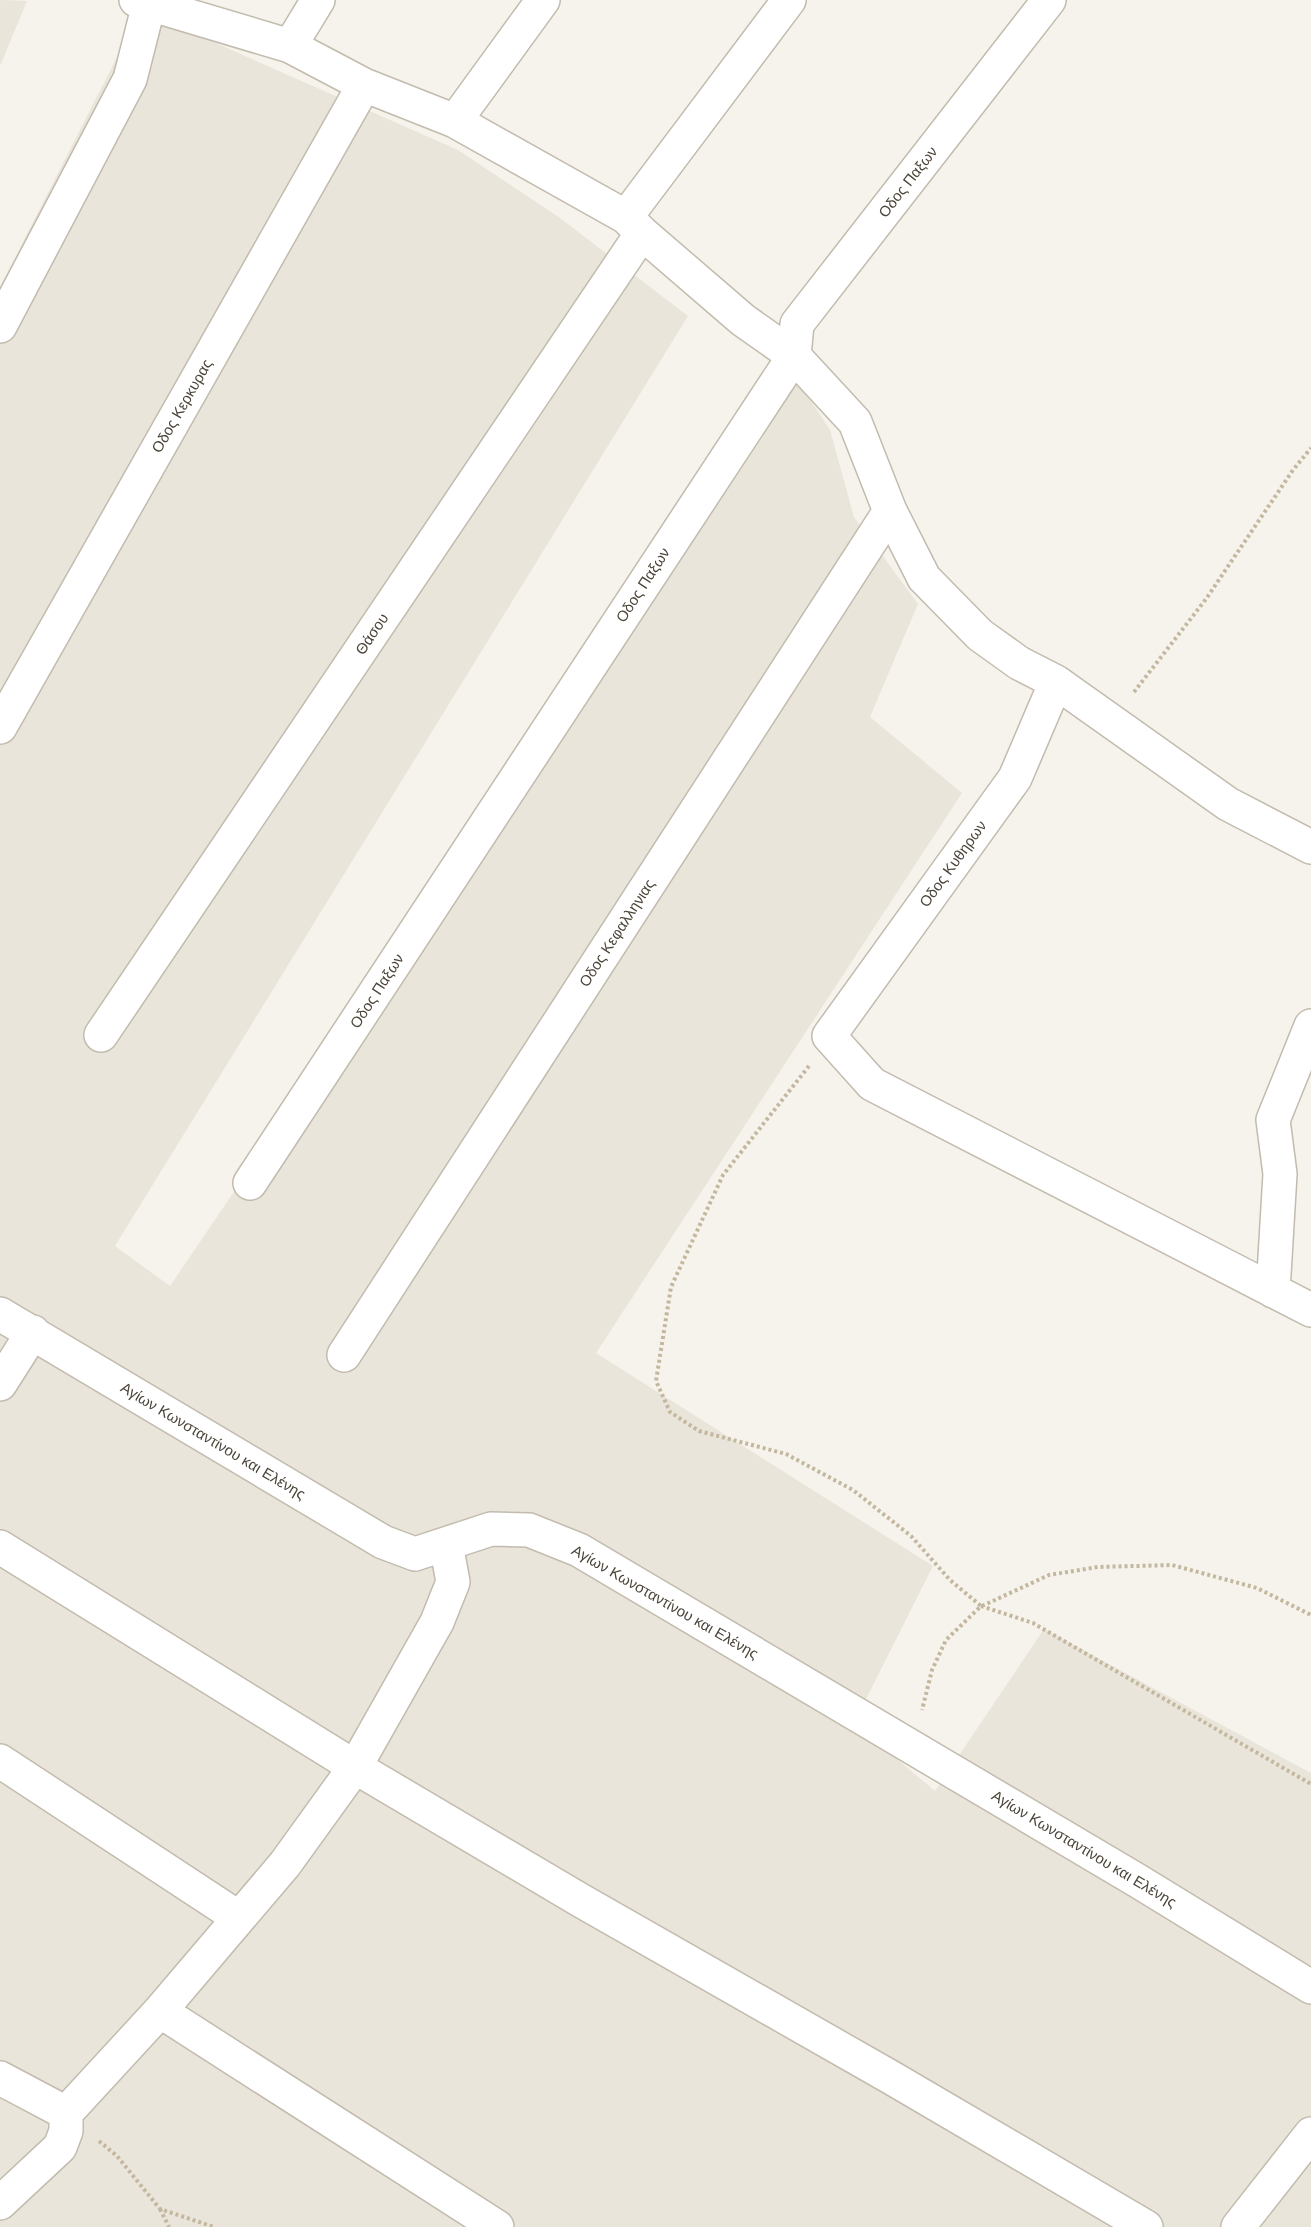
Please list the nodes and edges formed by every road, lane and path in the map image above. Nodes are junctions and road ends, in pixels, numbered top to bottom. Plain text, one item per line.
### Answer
1 (318, 0) edge
2 (543, 0) edge
3 (789, 0) edge
4 (1049, 0) edge
5 (143, 2) edge
6 (290, 46) junction
7 (364, 85) junction
8 (455, 121) junction
9 (634, 225) junction
10 (0, 326) edge
11 (794, 356) junction
12 (1311, 448) edge
13 (1305, 455) junction
14 (1311, 455) edge
15 (890, 511) junction
16 (1056, 682) junction
17 (1112, 721) junction
18 (0, 727) edge
19 (1311, 847) edge
20 (1311, 1026) edge
21 (101, 1035) dead end
22 (830, 1036) junction
23 (250, 1183) dead end
24 (1273, 1291) junction
25 (1311, 1310) edge
26 (0, 1314) edge
27 (33, 1332) junction
28 (344, 1355) dead end
29 (0, 1384) edge
30 (446, 1544) junction
31 (0, 1547) edge
32 (981, 1606) junction
33 (1311, 1615) edge
34 (913, 1747) junction
35 (0, 1761) edge
36 (355, 1767) junction
37 (1311, 1784) edge
38 (239, 1918) junction
39 (1311, 1987) edge
40 (160, 2011) junction
41 (0, 2078) edge
42 (66, 2113) junction
43 (1311, 2134) edge
44 (0, 2203) edge
45 (160, 2210) junction
46 (169, 2227) edge
47 (214, 2227) edge
48 (497, 2227) edge
49 (1146, 2227) edge
50 (1238, 2227) edge

1 - 6 street
2 - 8 street
3 - 9 street, Θάσου
4 - 11 street, Οδος Παξων
5 - 6 street
5 - 10 street
6 - 7 street
7 - 8 street
7 - 18 street, Οδος Κερκυρας
8 - 9 street
9 - 11 street
9 - 21 street, Θάσου
11 - 15 street
11 - 23 street, Οδος Παξων
12 - 13 path
13 - 14 path
13 - 17 path
15 - 16 street
15 - 28 street, Οδος Κεφαλληνιας
16 - 17 street
16 - 22 street, Οδος Κυθηρων
17 - 19 street
20 - 24 street
22 - 24 street
22 - 32 path
24 - 25 street
26 - 27 street, Αγίων Κωνσταντίνου και Ελένης
27 - 29 street
27 - 30 street, Αγίων Κωνσταντίνου και Ελένης
30 - 34 street, Αγίων Κωνσταντίνου και Ελένης
30 - 36 street
31 - 36 street
32 - 33 path
32 - 34 path
32 - 37 path
34 - 39 street, Αγίων Κωνσταντίνου και Ελένης
35 - 38 street
36 - 38 street
36 - 49 street
38 - 40 street
40 - 42 street
40 - 48 street
41 - 42 street
42 - 44 street
42 - 45 path
43 - 50 street
45 - 46 path
45 - 47 path

